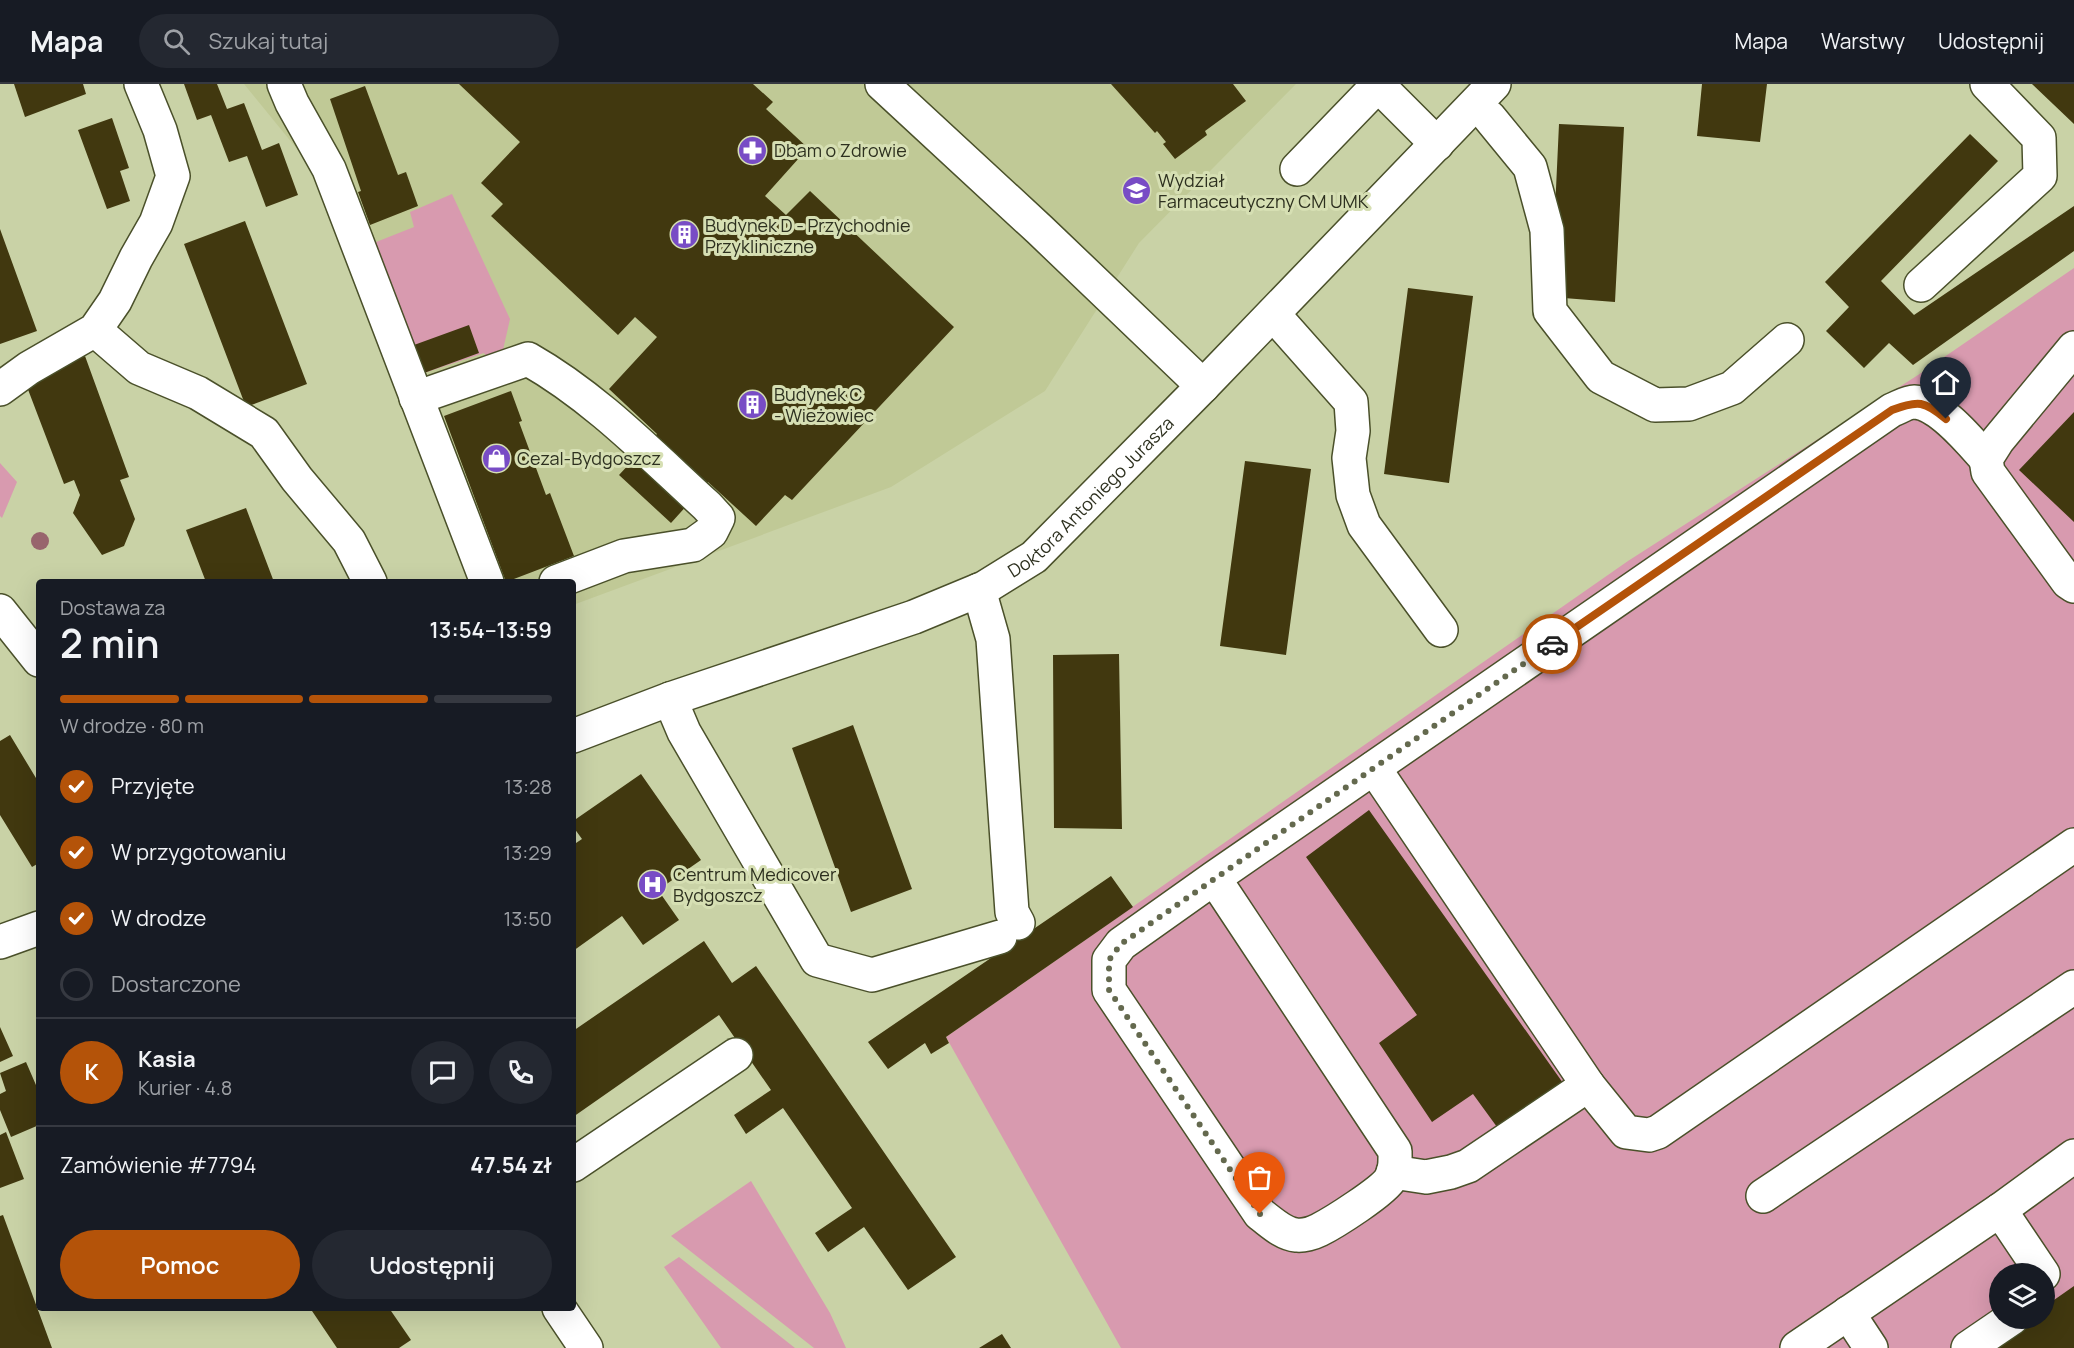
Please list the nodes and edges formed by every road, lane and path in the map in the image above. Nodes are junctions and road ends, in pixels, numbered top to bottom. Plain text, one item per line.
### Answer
1 (141, 84) edge
2 (284, 84) edge
3 (882, 84) edge
4 (1494, 84) edge
5 (1987, 84) edge
6 (1379, 85) edge
7 (1489, 117) dead end
8 (1437, 144) junction
9 (1297, 169) dead end
10 (1921, 285) dead end
11 (1273, 314) junction
12 (95, 330) junction
13 (1787, 340) dead end
14 (2074, 348) edge
15 (1203, 386) junction
16 (0, 388) edge
17 (416, 398) junction
18 (1986, 459) junction
19 (368, 579) edge
20 (486, 579) edge
21 (564, 579) edge
22 (2074, 586) edge
23 (979, 590) junction
24 (0, 611) edge
25 (1441, 630) dead end
26 (36, 656) edge
27 (670, 699) junction
28 (576, 735) edge
29 (1374, 768) junction
30 (2074, 844) edge
31 (1214, 878) junction
32 (36, 929) edge
33 (0, 942) edge
34 (2074, 987) edge
35 (736, 1055) dead end
36 (1588, 1085) junction
37 (2074, 1156) edge
38 (576, 1163) edge
39 (1393, 1172) junction
40 (1763, 1196) dead end
41 (2000, 1210) junction
42 (2036, 1263) edge
43 (561, 1311) edge
44 (1848, 1313) junction
45 (1996, 1329) edge
46 (586, 1348) edge
47 (1797, 1348) edge
48 (1871, 1348) edge
49 (1968, 1348) edge

1 - 12 street
2 - 17 street
3 - 15 street
4 - 8 street, Doktora Antoniego Jurasza
5 - 10 street
6 - 8 street
6 - 9 street
7 - 13 street
8 - 11 street, Doktora Antoniego Jurasza
11 - 15 street, Doktora Antoniego Jurasza
11 - 25 street
12 - 16 street
12 - 19 street
14 - 18 street
15 - 23 street, Doktora Antoniego Jurasza
17 - 20 street
17 - 21 street
18 - 22 street
18 - 29 street
23 - 27 street, Doktora Antoniego Jurasza
23 - 27 street
24 - 26 street
27 - 28 street, Doktora Antoniego Jurasza
29 - 31 street
29 - 36 street
30 - 36 street
31 - 39 street
31 - 39 street
32 - 33 street
34 - 40 street
35 - 38 street
36 - 39 street
37 - 41 street
41 - 42 street
41 - 44 street
43 - 46 street
44 - 47 street
44 - 48 street
45 - 49 street

